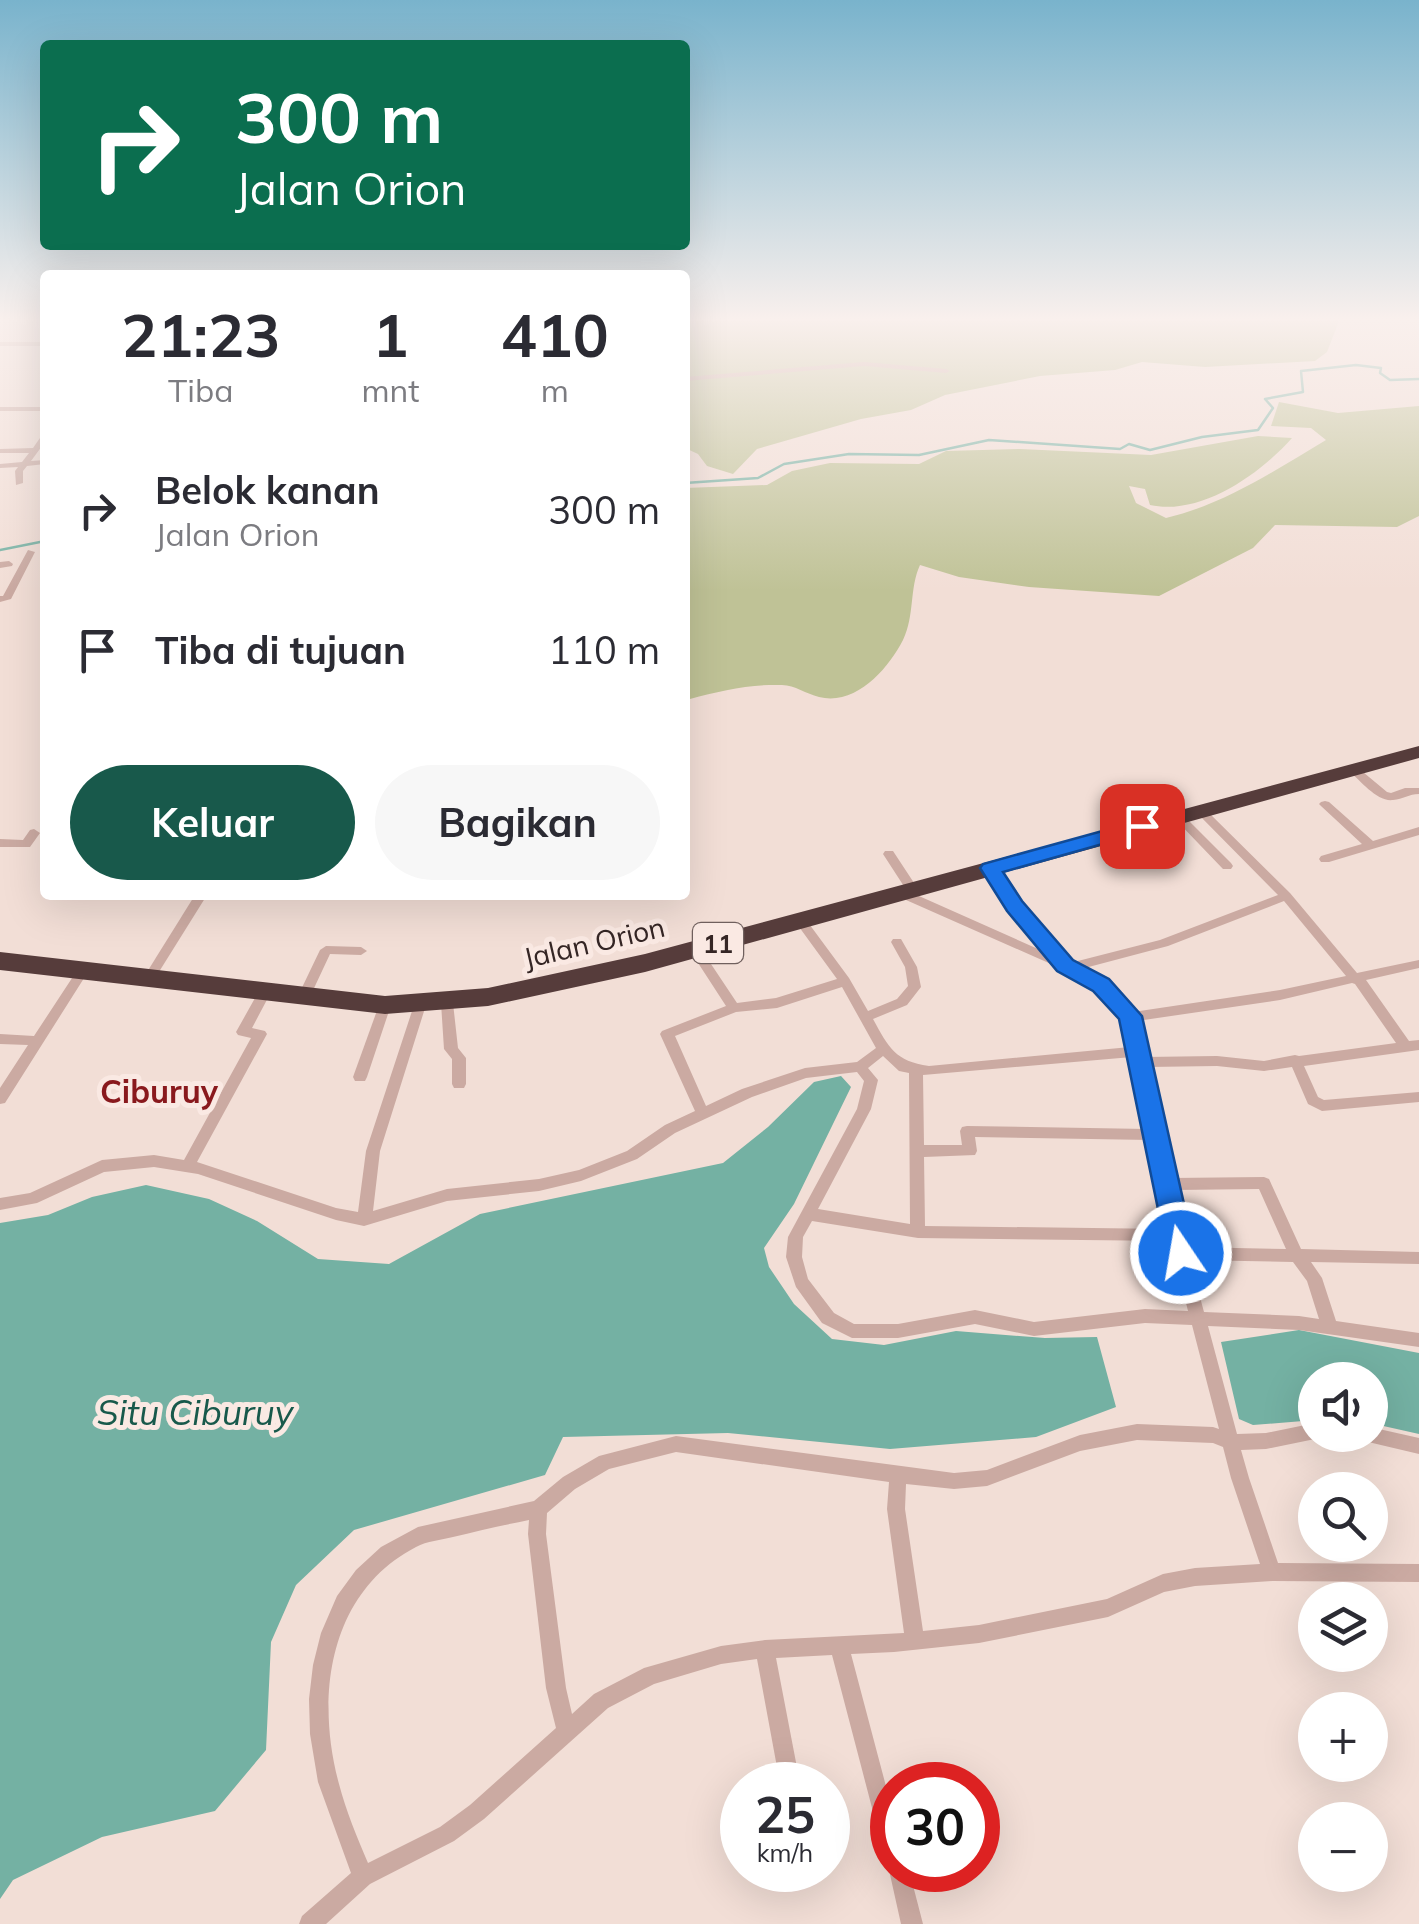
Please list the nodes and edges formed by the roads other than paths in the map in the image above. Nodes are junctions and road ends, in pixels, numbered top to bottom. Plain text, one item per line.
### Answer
1 (40, 444) edge
2 (36, 450) junction
3 (0, 451) edge
4 (40, 462) edge
5 (24, 464) junction
6 (0, 466) edge
7 (19, 484) dead end
8 (31, 552) dead end
9 (0, 599) edge
10 (1419, 752) edge
11 (1353, 769) junction
12 (1419, 791) edge
13 (1325, 804) dead end
14 (1190, 814) junction
15 (1419, 831) edge
16 (34, 833) dead end
17 (0, 843) edge
18 (1370, 845) junction
19 (889, 854) dead end
20 (1325, 858) dead end
21 (1227, 866) dead end
22 (991, 868) junction
23 (905, 891) junction
24 (1286, 896) junction
25 (198, 900) edge
26 (800, 920) junction
27 (897, 942) dead end
28 (695, 949) junction
29 (361, 951) dead end
30 (0, 962) edge
31 (1419, 964) edge
32 (1067, 967) junction
33 (82, 972) junction
34 (148, 980) junction
35 (1357, 980) junction
36 (845, 981) junction
37 (264, 994) junction
38 (303, 998) junction
39 (384, 1004) junction
40 (447, 1004) junction
41 (420, 1005) junction
42 (734, 1008) junction
43 (1130, 1016) junction
44 (866, 1017) junction
45 (0, 1039) edge
46 (34, 1042) junction
47 (1413, 1046) edge
48 (883, 1050) junction
49 (1142, 1057) junction
50 (1295, 1060) junction
51 (860, 1068) junction
52 (916, 1070) junction
53 (360, 1076) dead end
54 (459, 1084) dead end
55 (2, 1090) edge
56 (1419, 1097) edge
57 (703, 1114) junction
58 (1158, 1135) junction
59 (916, 1151) junction
60 (188, 1166) junction
61 (1167, 1184) junction
62 (0, 1204) edge
63 (810, 1214) junction
64 (364, 1220) junction
65 (918, 1232) junction
66 (1178, 1235) junction
67 (1181, 1253) junction
68 (1296, 1254) junction
69 (1419, 1258) edge
70 (1200, 1321) junction
71 (1330, 1327) junction
72 (1419, 1340) edge
73 (1298, 1434) edge
74 (1388, 1439) edge
75 (1233, 1442) junction
76 (1419, 1446) edge
77 (898, 1475) junction
78 (538, 1509) junction
79 (1272, 1572) junction
80 (1419, 1573) edge
81 (915, 1641) junction
82 (838, 1644) junction
83 (764, 1648) junction
84 (566, 1729) junction
85 (786, 1762) edge
86 (870, 1764) edge
87 (363, 1878) junction
88 (904, 1892) edge
89 (310, 1924) edge
90 (912, 1924) edge

1 - 2 street
2 - 3 street
2 - 5 street
4 - 5 street
5 - 6 street
5 - 7 street
8 - 9 street
10 - 11 highway, Jalan Orion / 11
11 - 12 street
11 - 14 highway, Jalan Orion / 11
13 - 18 street
14 - 21 street
14 - 22 highway, Jalan Orion / 11
14 - 24 street
15 - 18 street
16 - 17 street
18 - 20 street
19 - 23 street
22 - 23 highway, Jalan Orion / 11
22 - 32 street
23 - 26 highway, Jalan Orion / 11
23 - 32 street
24 - 32 street
24 - 35 street
25 - 34 street
26 - 28 highway, Jalan Orion / 11
26 - 36 street
27 - 44 street
28 - 40 highway, Jalan Orion / 11
28 - 42 street
29 - 38 street
30 - 33 highway, Jalan Orion / 11
31 - 35 street
32 - 43 street
33 - 34 highway, Jalan Orion / 11
33 - 46 street
34 - 37 highway, Jalan Orion / 11
35 - 43 street
35 - 47 street
36 - 42 street
36 - 44 street
37 - 38 highway, Jalan Orion / 11
37 - 60 street
38 - 39 highway, Jalan Orion / 11
39 - 41 highway, Jalan Orion / 11
39 - 53 street
40 - 41 highway, Jalan Orion / 11
40 - 54 street
41 - 64 street
42 - 57 street
43 - 49 street
44 - 48 street
45 - 46 street
46 - 55 street
47 - 50 street
48 - 51 street
48 - 52 street
49 - 50 street
49 - 52 street
49 - 58 street
50 - 56 street
51 - 57 street
51 - 63 street
52 - 59 street
57 - 64 street
58 - 59 street
58 - 61 street
59 - 65 street
60 - 62 street
60 - 64 street
61 - 66 street
61 - 68 street
63 - 65 street
63 - 70 street
65 - 66 street
66 - 67 street
67 - 68 street
67 - 70 street
68 - 69 street
68 - 71 street
70 - 71 street
70 - 75 street
71 - 72 street
73 - 75 street
74 - 76 street
75 - 77 street
75 - 79 street
77 - 78 street
77 - 81 street
78 - 84 street
78 - 87 street
79 - 80 street
79 - 81 street
81 - 82 street
82 - 83 street
82 - 86 street
83 - 84 street
83 - 85 street
84 - 87 street
87 - 89 street
88 - 90 street

